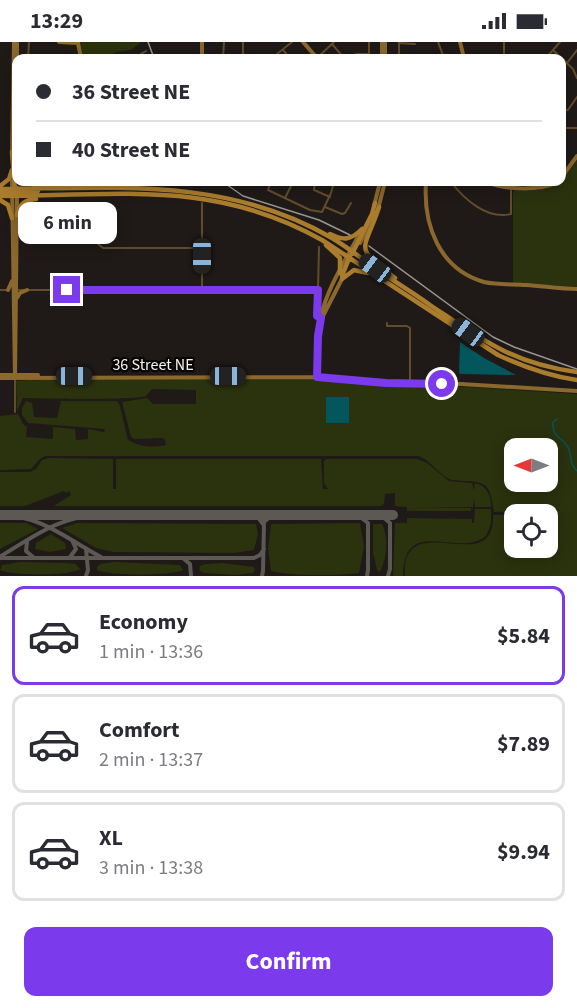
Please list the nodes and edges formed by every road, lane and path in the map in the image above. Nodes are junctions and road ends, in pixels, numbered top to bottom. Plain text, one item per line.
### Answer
1 (59, 42) edge
2 (292, 42) edge
3 (303, 42) edge
4 (560, 42) edge
5 (78, 43) edge
6 (333, 43) edge
7 (399, 43) edge
8 (414, 44) dead end
9 (283, 50) junction
10 (577, 50) edge
11 (146, 51) dead end
12 (554, 51) junction
13 (141, 54) edge
14 (278, 54) edge
15 (286, 54) edge
16 (314, 54) edge
17 (321, 54) edge
18 (551, 54) edge
19 (557, 54) edge
20 (567, 63) joint
21 (577, 78) edge
22 (577, 97) edge
23 (566, 110) edge
24 (12, 152) edge
25 (577, 156) edge
26 (12, 167) joint
27 (566, 171) edge
28 (14, 186) edge
29 (15, 186) edge
30 (16, 186) edge
31 (44, 186) edge
32 (270, 186) edge
33 (290, 186) edge
34 (314, 186) edge
35 (333, 186) edge
36 (382, 186) edge
37 (426, 186) edge
38 (455, 186) edge
39 (495, 186) edge
40 (547, 186) edge
41 (511, 187) junction
42 (61, 188) junction
43 (15, 192) junction
44 (0, 193) edge
45 (74, 195) junction
46 (330, 197) junction
47 (285, 198) junction
48 (202, 203) dead end
49 (351, 203) dead end
50 (377, 205) junction
51 (98, 207) dead end
52 (325, 207) junction
53 (15, 217) junction
54 (295, 219) junction
55 (362, 229) junction
56 (306, 231) junction
57 (16, 233) junction
58 (319, 247) dead end
59 (202, 248) junction
60 (351, 255) junction
61 (14, 272) junction
62 (340, 273) junction
63 (342, 279) junction
64 (381, 279) junction
65 (577, 289) edge
66 (0, 290) edge
67 (8, 290) junction
68 (15, 290) junction
69 (27, 290) junction
70 (202, 290) junction
71 (318, 290) junction
72 (411, 291) junction
73 (16, 308) junction
74 (321, 318) junction
75 (387, 323) dead end
76 (13, 362) junction
77 (16, 368) junction
78 (577, 372) edge
79 (28, 375) junction
80 (2, 376) edge
81 (15, 376) junction
82 (44, 376) junction
83 (317, 377) junction
84 (577, 380) edge
85 (410, 384) junction
86 (577, 391) edge
87 (15, 412) dead end

1 - 5 street
2 - 9 street
3 - 16 street
4 - 12 street
6 - 17 street
7 - 8 street
9 - 14 street
9 - 15 street
10 - 20 street
11 - 13 street
12 - 18 street
12 - 19 street
20 - 21 street
22 - 23 street
24 - 26 street
25 - 27 street
26 - 44 main road
28 - 43 street
29 - 43 main road
30 - 43 street
31 - 42 main road
32 - 47 street
33 - 47 street
34 - 46 street
35 - 46 street
36 - 50 street
37 - 65 street
38 - 41 street
39 - 41 street
40 - 41 street
42 - 43 main road
42 - 54 main road
43 - 44 main road
43 - 45 main road
43 - 53 street
43 - 57 street
44 - 53 main road
45 - 53 main road
45 - 56 main road
46 - 52 street
47 - 52 street
48 - 59 street
49 - 52 street
50 - 55 street
50 - 60 main road
50 - 72 main road
51 - 59 street
53 - 57 street
53 - 61 street
54 - 55 main road
54 - 60 main road
55 - 60 street
56 - 60 main road
56 - 62 main road
57 - 68 street
58 - 71 street
59 - 70 street
60 - 62 street
60 - 63 main road
60 - 64 main road
60 - 72 main road
61 - 67 street
61 - 68 street
62 - 74 street
63 - 64 main road
63 - 74 street
64 - 84 main road
66 - 67 street
67 - 68 street
68 - 69 street
68 - 73 street
68 - 76 street
69 - 70 street
69 - 73 street
70 - 71 street
71 - 74 street
72 - 78 main road
73 - 77 street
74 - 83 street
75 - 85 street
76 - 80 street
76 - 81 street
77 - 79 street
77 - 81 street
79 - 81 street, 36 Street NE
79 - 82 street, 36 Street NE
80 - 81 street, 36 Street NE
81 - 82 street, 36 Street NE
81 - 87 street
82 - 83 street, 36 Street NE
83 - 85 street, 36 Street NE
85 - 86 street, 36 Street NE

